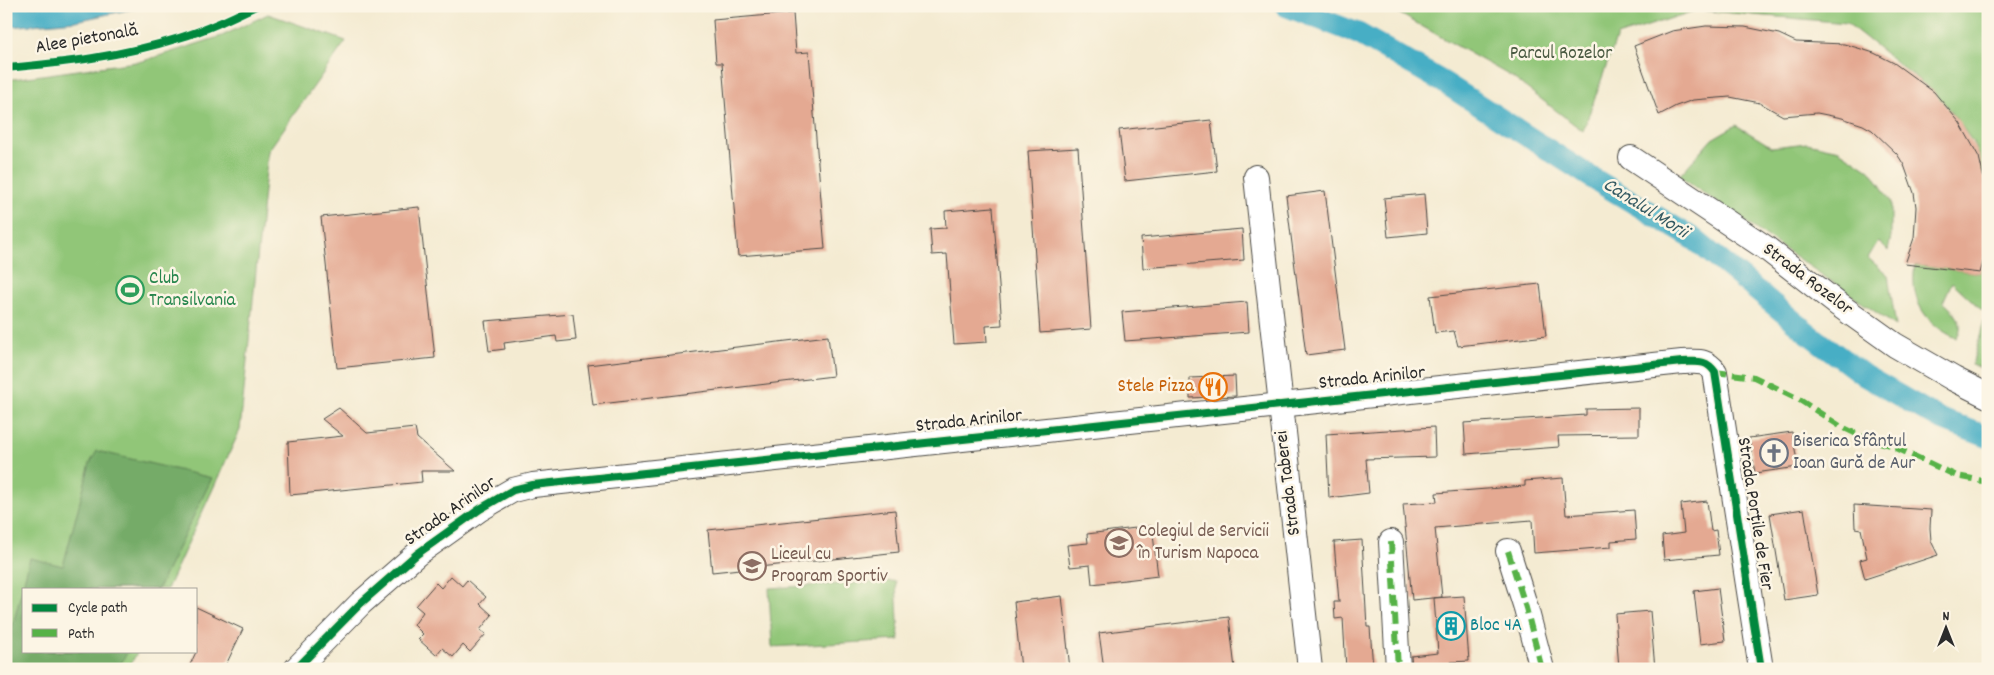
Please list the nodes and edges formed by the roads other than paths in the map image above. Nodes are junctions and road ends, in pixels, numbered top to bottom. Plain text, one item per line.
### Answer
1 (1631, 158) dead end
2 (1256, 177) dead end
3 (1710, 365) joint
4 (1988, 396) edge
5 (1280, 406) junction
6 (1391, 542) dead end
7 (1508, 551) dead end
8 (296, 669) edge
9 (1310, 669) edge
10 (1398, 669) edge
11 (1542, 669) edge
12 (1761, 669) edge

1 - 4 street, Strada Rozelor
2 - 5 street, Strada Taberei
3 - 5 street, Strada Arinilor
3 - 12 street, Strada Porțile de Fier
5 - 8 street, Strada Arinilor
5 - 9 street, Strada Taberei
6 - 10 street
7 - 11 street

